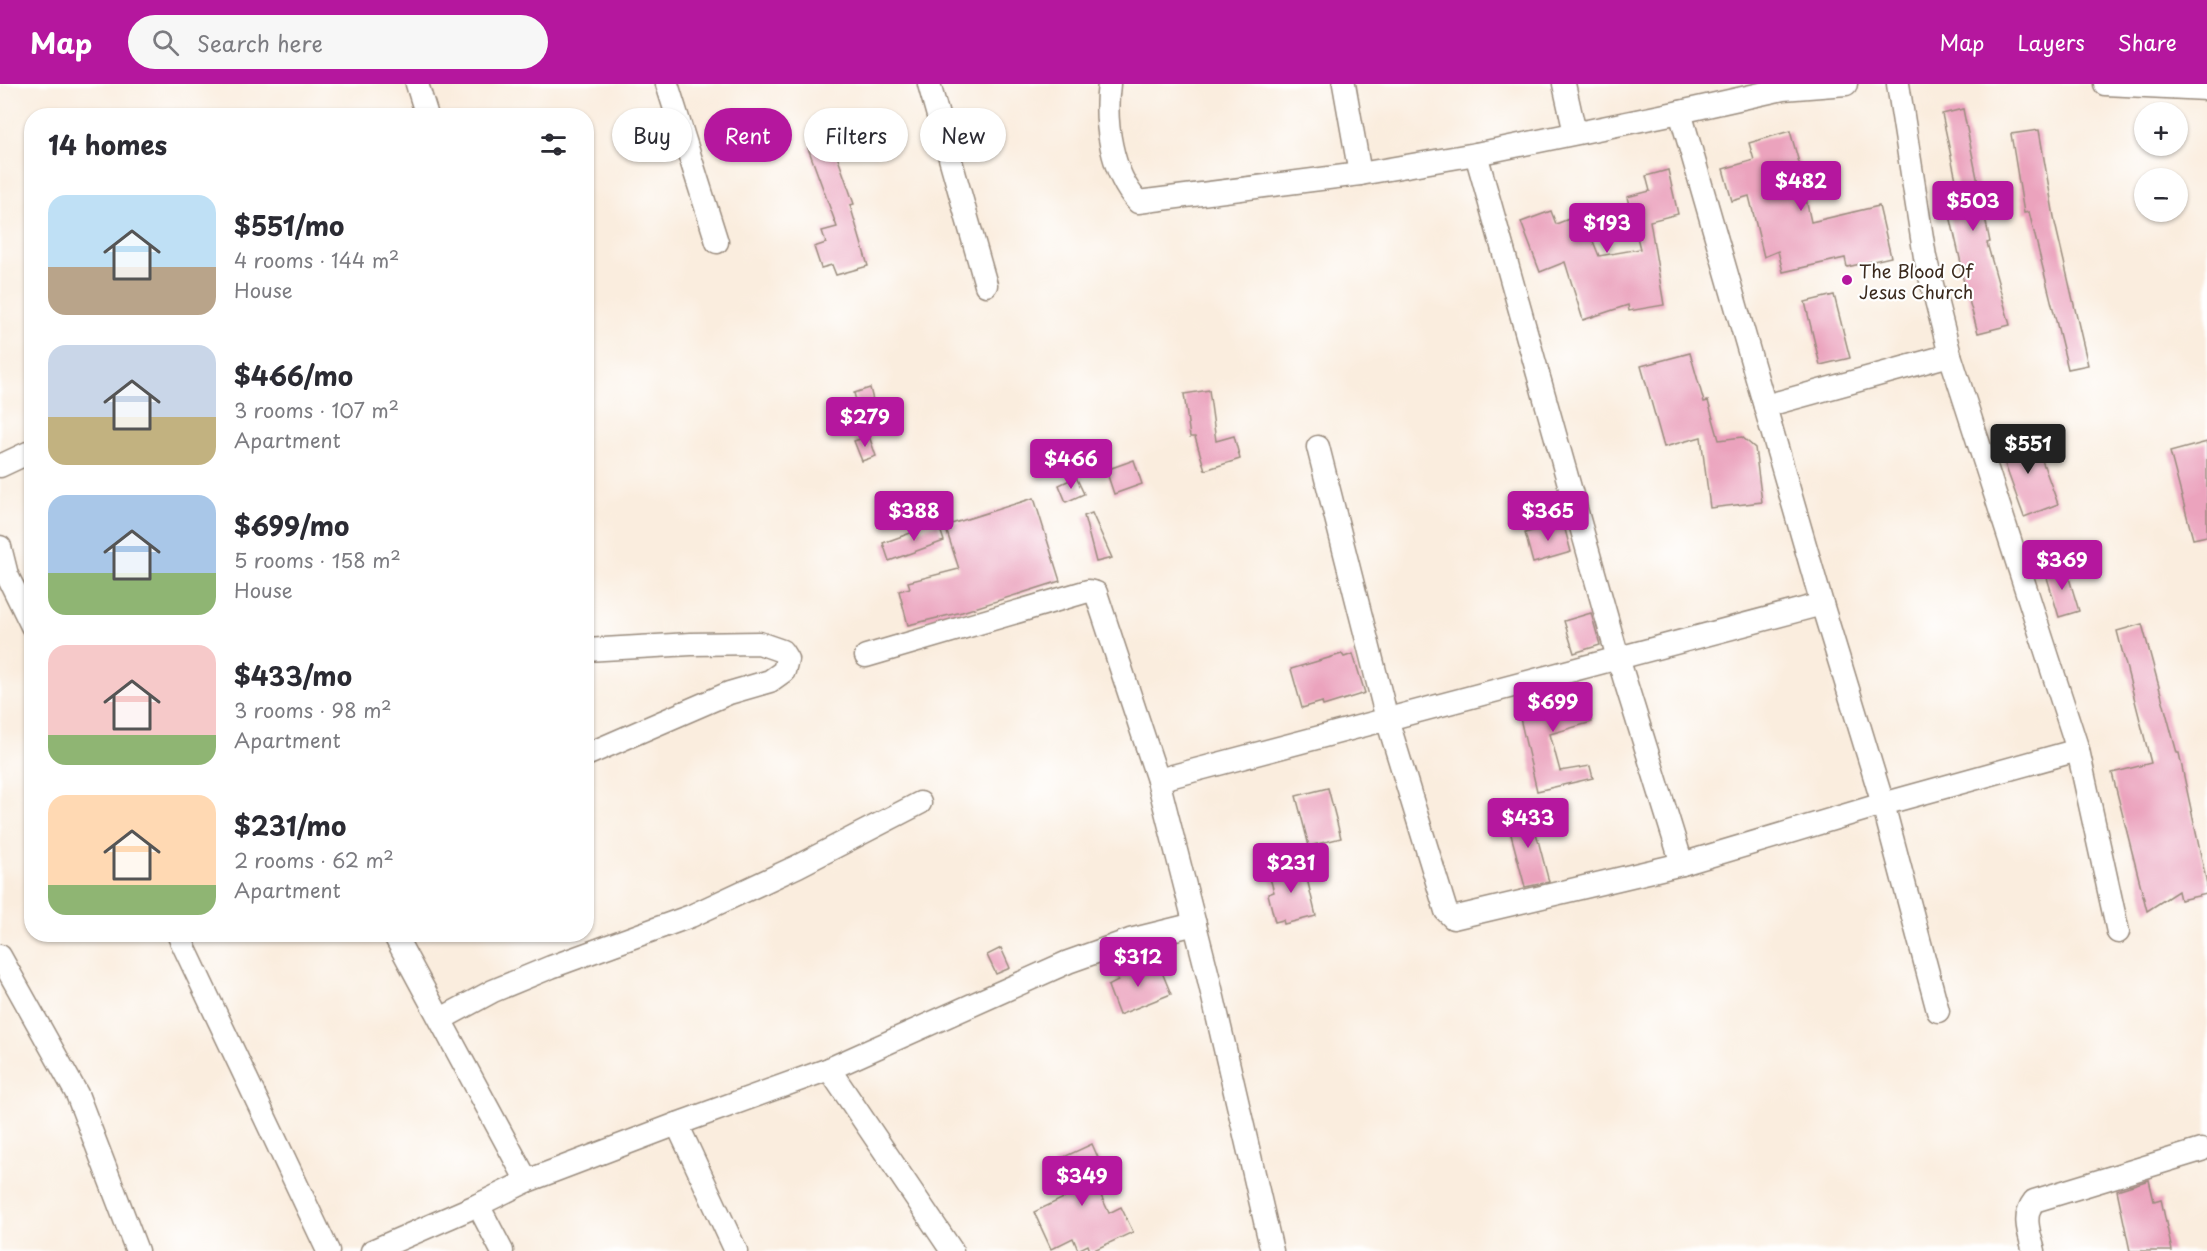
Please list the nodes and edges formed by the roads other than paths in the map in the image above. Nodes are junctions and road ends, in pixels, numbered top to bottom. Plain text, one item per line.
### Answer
1 (417, 84) edge
2 (667, 84) edge
3 (929, 84) edge
4 (1109, 84) edge
5 (1344, 84) edge
6 (1564, 84) edge
7 (1846, 84) edge
8 (1898, 84) edge
9 (2105, 84) edge
10 (1783, 86) edge
11 (2207, 89) edge
12 (424, 108) edge
13 (1680, 112) junction
14 (1575, 133) junction
15 (1476, 154) junction
16 (1360, 174) junction
17 (717, 242) dead end
18 (986, 285) dead end
19 (1950, 355) junction
20 (1765, 406) junction
21 (1318, 447) dead end
22 (24, 455) edge
23 (0, 466) edge
24 (0, 547) edge
25 (1822, 604) junction
26 (24, 609) edge
27 (594, 650) edge
28 (866, 656) dead end
29 (1618, 658) junction
30 (1387, 719) junction
31 (2078, 750) junction
32 (594, 752) edge
33 (1158, 780) junction
34 (920, 803) dead end
35 (1883, 804) junction
36 (1682, 864) junction
37 (1195, 924) junction
38 (2118, 932) dead end
39 (182, 942) edge
40 (398, 942) edge
41 (0, 956) edge
42 (1938, 1011) dead end
43 (441, 1019) junction
44 (829, 1069) junction
45 (677, 1124) junction
46 (2201, 1150) dead end
47 (527, 1181) junction
48 (478, 1205) junction
49 (137, 1251) edge
50 (328, 1251) edge
51 (372, 1251) edge
52 (502, 1251) edge
53 (736, 1251) edge
54 (952, 1251) edge
55 (1272, 1251) edge
56 (2034, 1251) edge

1 - 12 street
2 - 17 street
3 - 18 street
4 - 16 street
5 - 16 street
6 - 14 street
7 - 10 street
8 - 19 street
9 - 11 street
10 - 13 street
13 - 14 street
13 - 20 street
14 - 15 street
15 - 16 street
15 - 29 street
19 - 20 street
19 - 31 street
20 - 25 street
21 - 30 street
22 - 23 street
24 - 26 street
25 - 29 street
25 - 35 street
27 - 32 street
28 - 33 street
29 - 30 street
29 - 36 street
30 - 33 street
30 - 36 street
31 - 35 street
31 - 38 street
33 - 37 street
34 - 43 street
35 - 36 street
35 - 42 street
37 - 44 street
37 - 55 street
39 - 50 street
40 - 43 street
41 - 49 street
43 - 47 street
44 - 45 street
44 - 54 street
45 - 47 street
45 - 53 street
46 - 56 street
47 - 48 street
48 - 51 street
48 - 52 street

